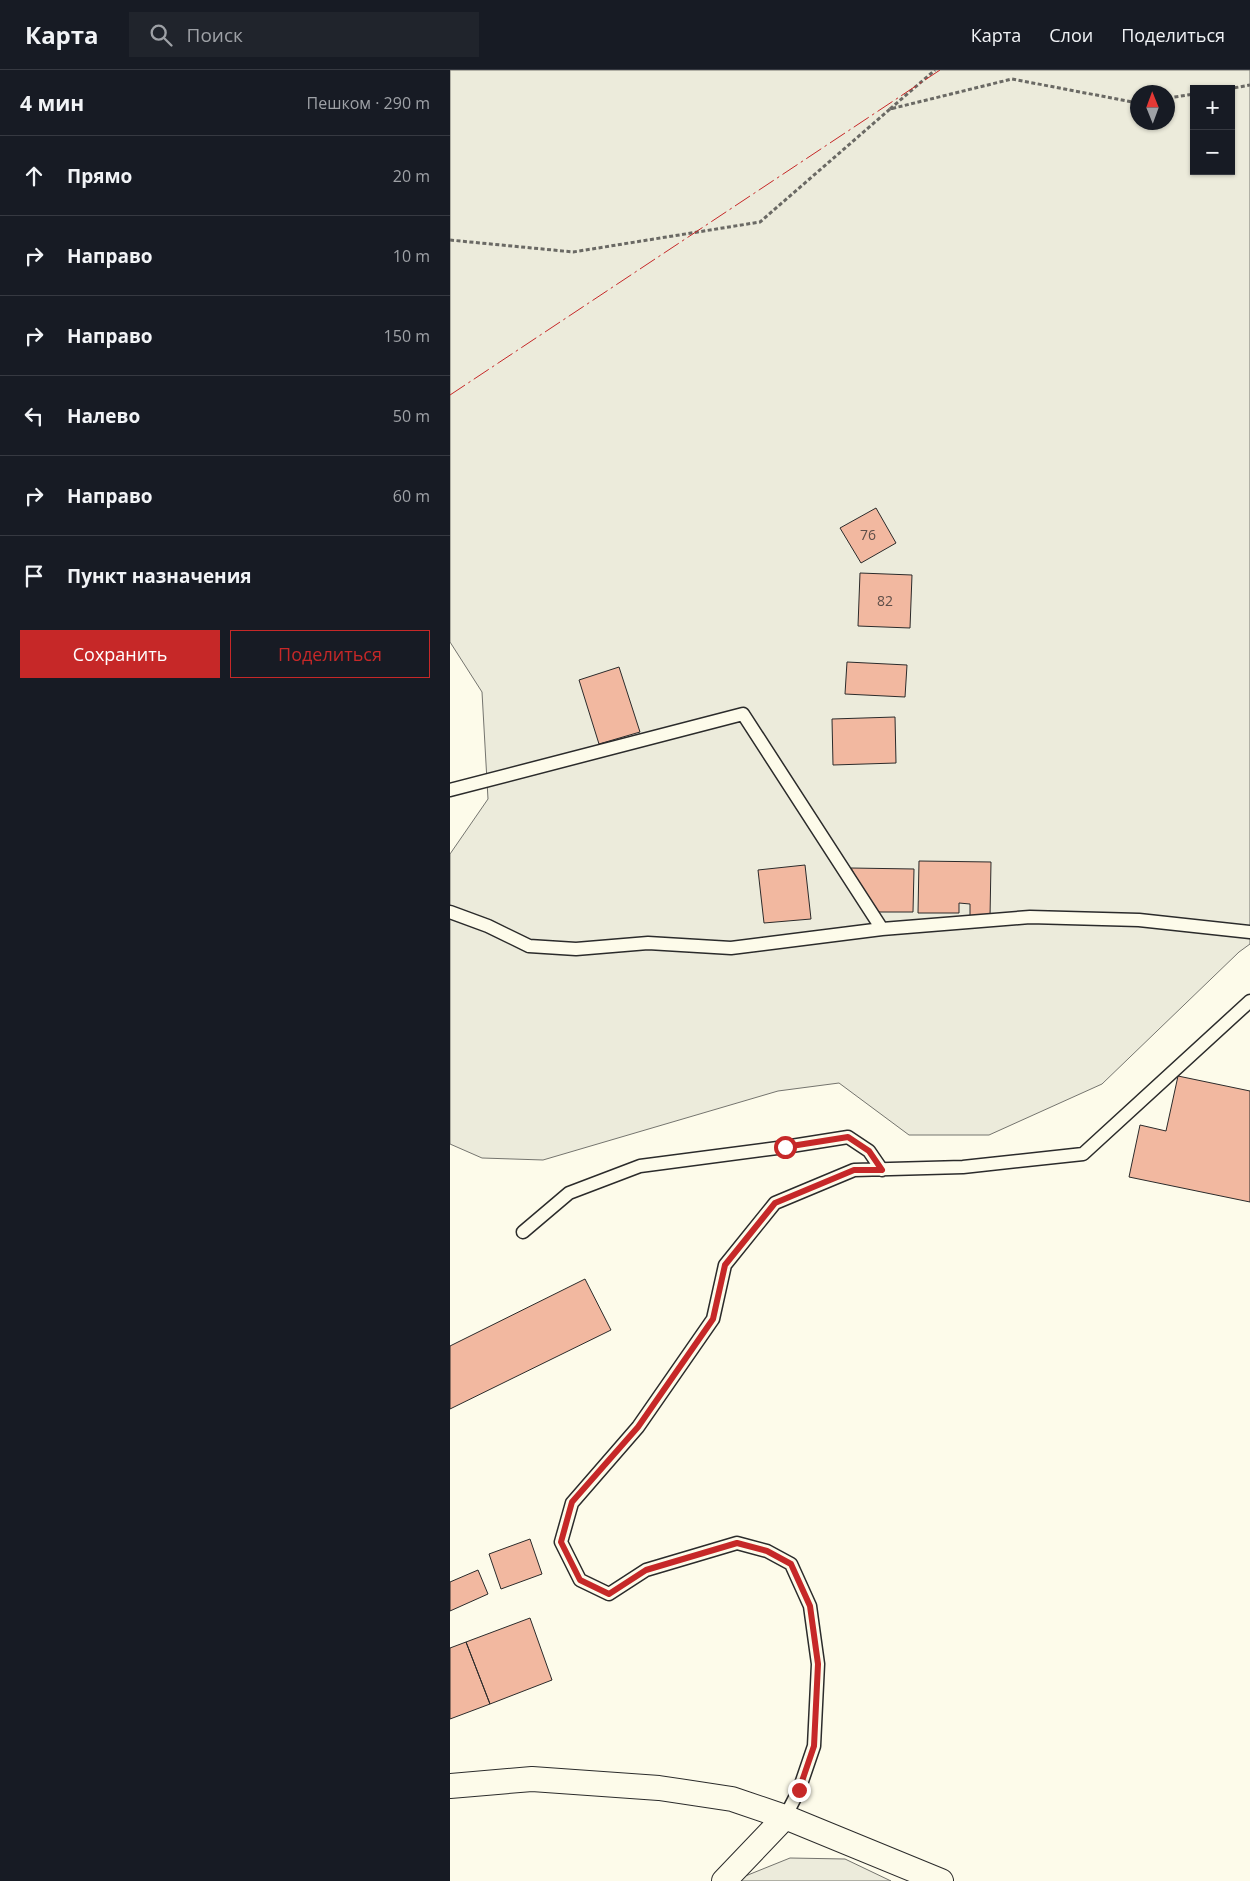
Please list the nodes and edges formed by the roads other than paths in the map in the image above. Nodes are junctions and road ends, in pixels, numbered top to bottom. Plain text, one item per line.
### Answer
1 (450, 790) edge
2 (450, 912) edge
3 (882, 929) junction
4 (1250, 932) edge
5 (1250, 1001) edge
6 (882, 1170) junction
7 (523, 1232) dead end
8 (450, 1786) edge
9 (785, 1817) junction
10 (724, 1881) edge
11 (941, 1881) edge

1 - 3 lane
2 - 3 lane
3 - 4 lane
5 - 6 lane
6 - 7 lane
6 - 9 lane
8 - 9 street
9 - 10 street
9 - 11 street

